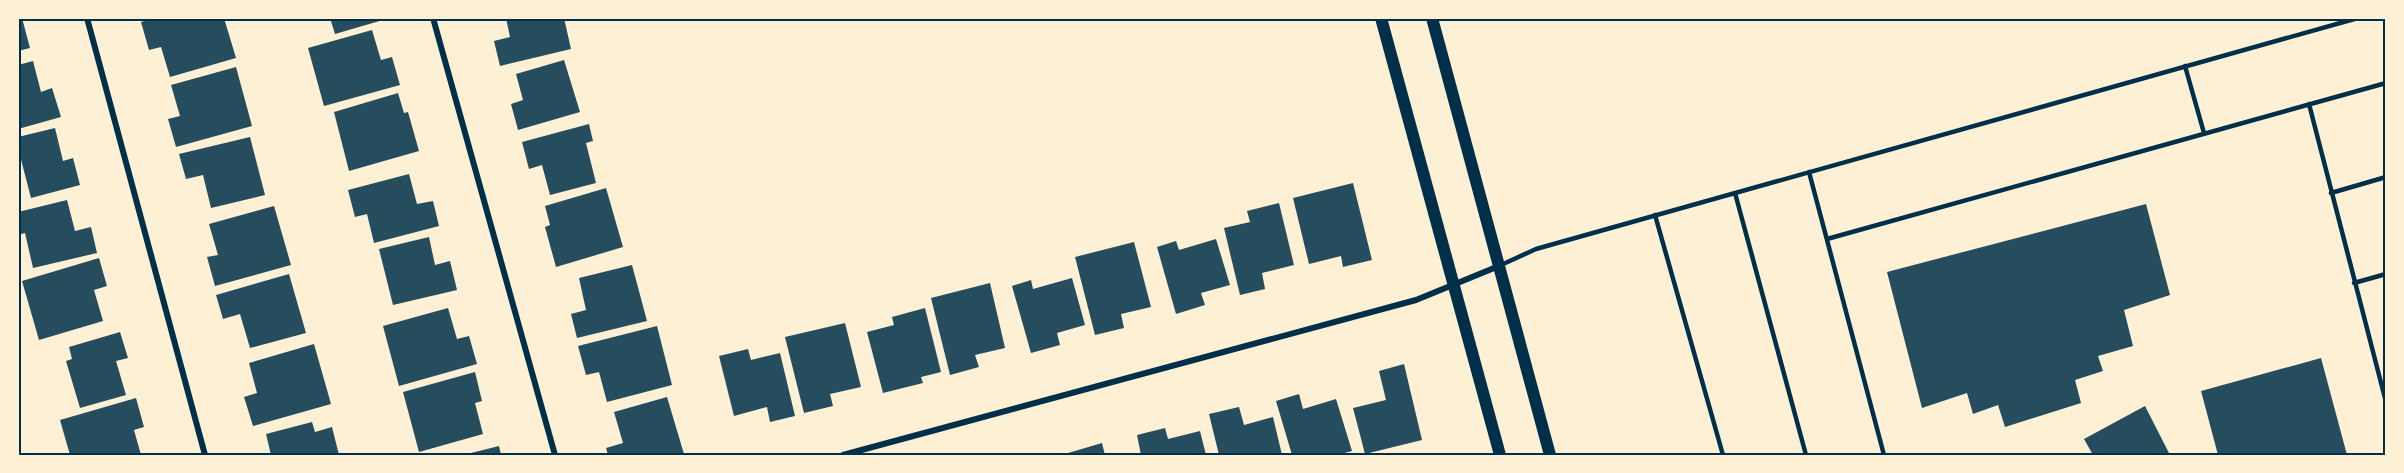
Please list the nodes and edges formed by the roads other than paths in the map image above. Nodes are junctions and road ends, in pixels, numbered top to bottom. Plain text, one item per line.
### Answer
1 (87, 18) edge
2 (433, 18) edge
3 (1381, 18) edge
4 (1432, 18) edge
5 (2358, 18) edge
6 (2185, 66) junction
7 (2386, 83) edge
8 (2309, 104) junction
9 (2204, 133) junction
10 (1809, 171) junction
11 (2386, 177) edge
12 (1735, 193) junction
13 (2331, 193) junction
14 (1655, 215) junction
15 (1827, 238) junction
16 (1499, 266) junction
17 (2386, 274) edge
18 (2354, 283) junction
19 (1453, 286) junction
20 (2386, 402) edge
21 (205, 455) edge
22 (555, 455) edge
23 (843, 455) edge
24 (1500, 455) edge
25 (1550, 455) edge
26 (1723, 455) edge
27 (1806, 455) edge
28 (1884, 455) edge

1 - 21 street
2 - 22 street
3 - 19 main road
4 - 16 main road
5 - 6 lane
6 - 9 lane
6 - 10 lane
7 - 8 lane
8 - 9 lane
8 - 13 lane
9 - 15 lane
10 - 12 lane
10 - 15 lane
11 - 13 lane
12 - 14 lane
12 - 27 lane
13 - 18 lane
14 - 16 lane
14 - 26 lane
15 - 28 lane
16 - 19 street
16 - 25 main road
17 - 18 lane
18 - 20 lane
19 - 23 street
19 - 24 main road

